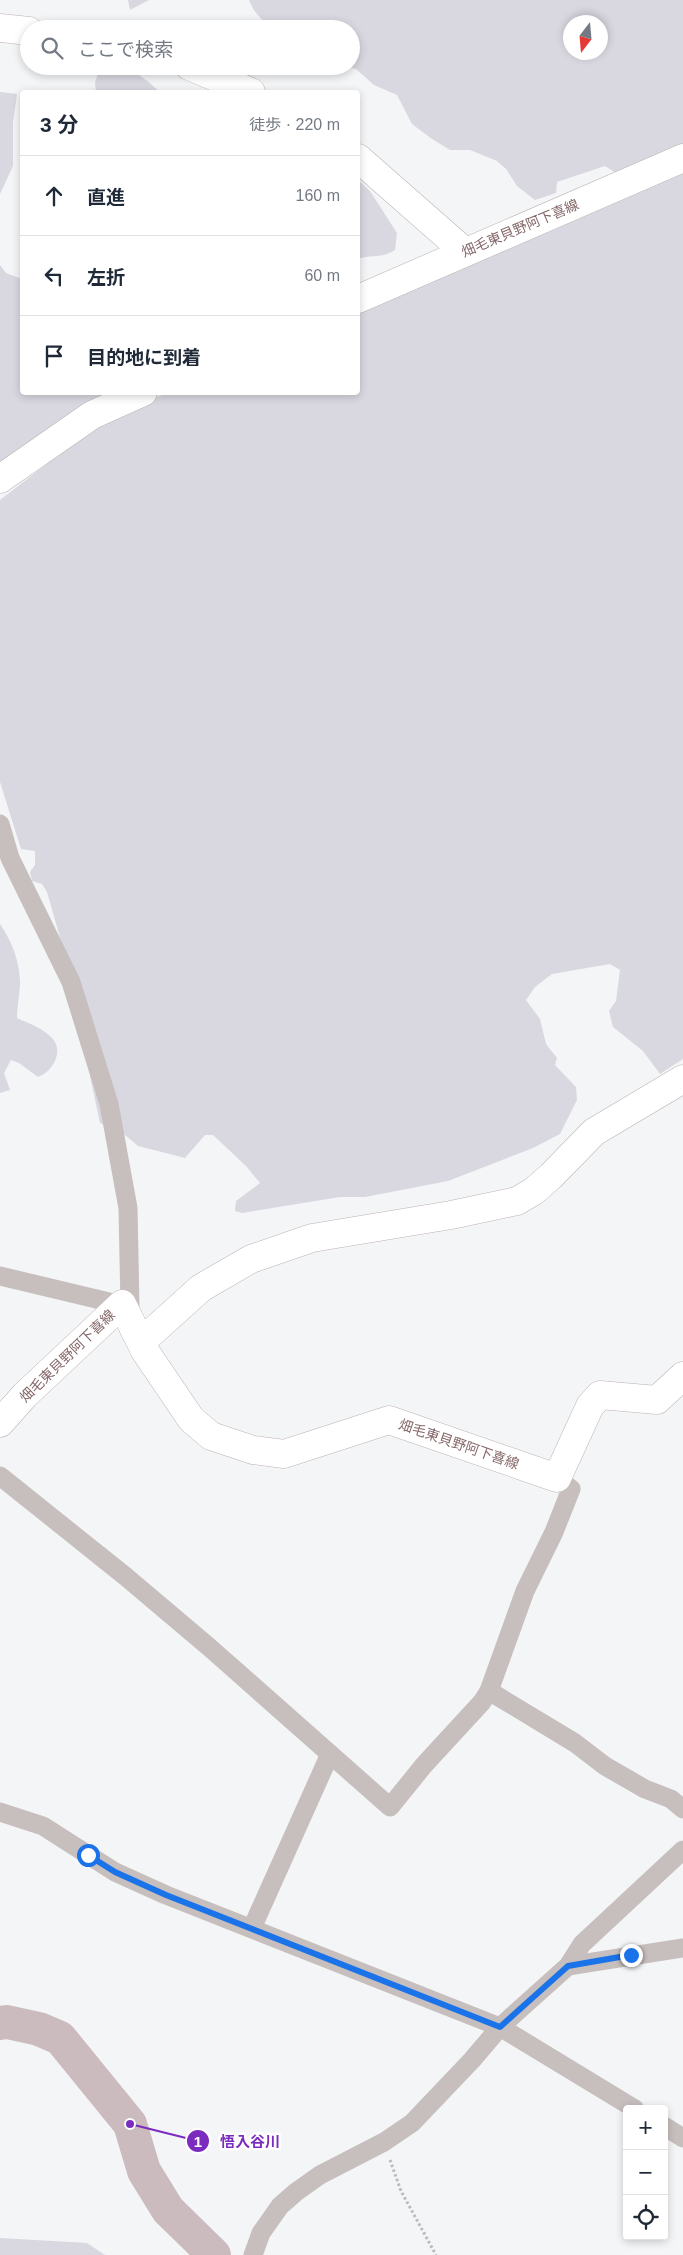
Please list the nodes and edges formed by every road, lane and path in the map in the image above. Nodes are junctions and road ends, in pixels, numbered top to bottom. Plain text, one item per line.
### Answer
1 (0, 28) edge
2 (20, 30) edge
3 (210, 75) edge
4 (246, 90) edge
5 (683, 158) edge
6 (360, 160) edge
7 (465, 252) junction
8 (360, 298) edge
9 (136, 395) edge
10 (0, 479) edge
11 (0, 824) edge
12 (683, 1079) edge
13 (0, 1276) edge
14 (122, 1304) junction
15 (683, 1376) edge
16 (0, 1423) edge
17 (0, 1476) edge
18 (557, 1478) junction
19 (489, 1691) junction
20 (330, 1754) junction
21 (683, 1809) edge
22 (0, 1812) edge
23 (683, 1850) edge
24 (252, 1928) junction
25 (683, 1948) edge
26 (568, 1966) junction
27 (500, 2027) junction
28 (628, 2105) edge
29 (668, 2129) edge
30 (683, 2138) edge
31 (384, 2142) junction
32 (253, 2255) edge
33 (436, 2255) edge

1 - 2 main road
3 - 4 main road
5 - 7 main road, 畑毛東貝野阿下喜線
6 - 7 main road
7 - 8 main road, 畑毛東貝野阿下喜線
9 - 10 main road
11 - 14 street
12 - 14 main road
13 - 14 street
14 - 16 main road, 畑毛東貝野阿下喜線
14 - 18 main road, 畑毛東貝野阿下喜線
15 - 18 main road
17 - 20 street
18 - 19 street
19 - 20 street
19 - 21 street
20 - 24 street
22 - 24 street
23 - 26 street
24 - 27 street
25 - 26 street
26 - 27 street
27 - 28 street
27 - 31 street
29 - 30 street
31 - 32 street
31 - 33 path

